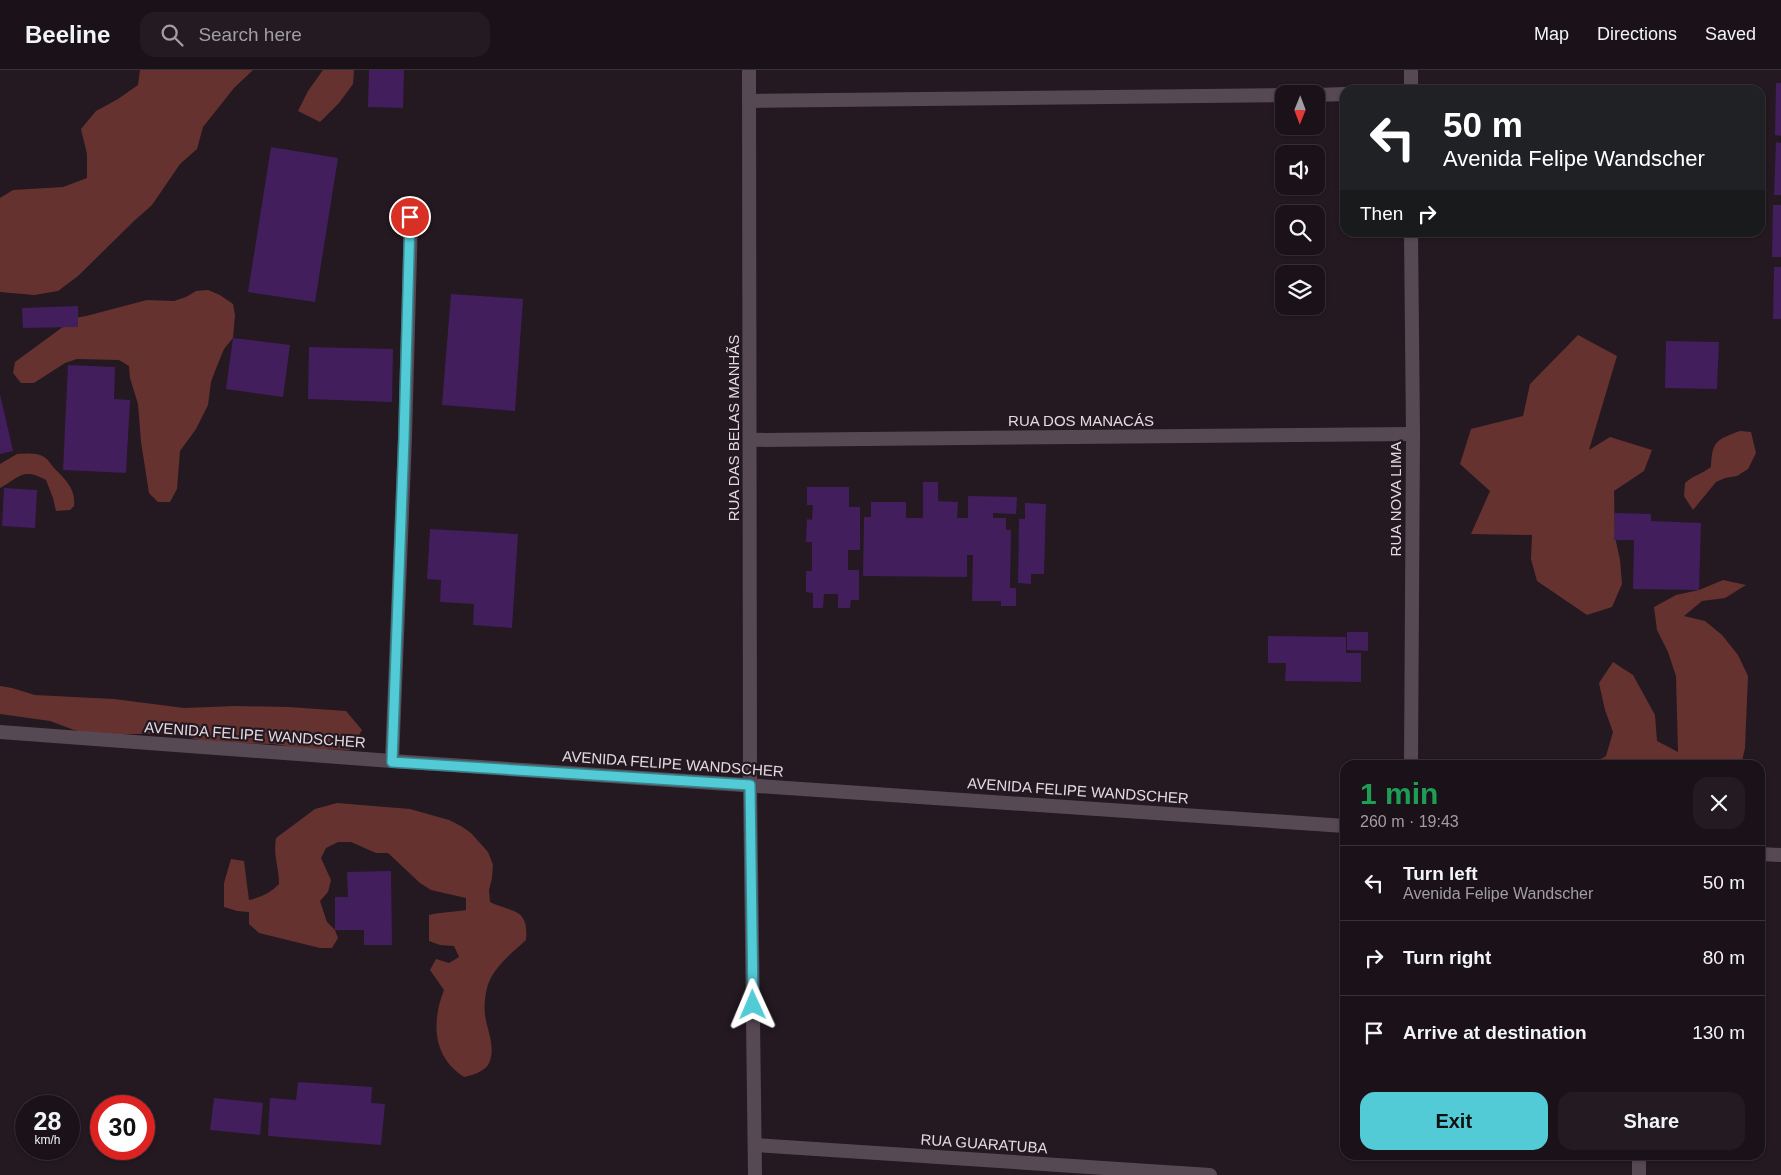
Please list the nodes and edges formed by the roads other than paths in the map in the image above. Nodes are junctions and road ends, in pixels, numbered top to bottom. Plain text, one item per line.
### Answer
1 (749, 70) edge
2 (1411, 70) edge
3 (1411, 85) edge
4 (1325, 94) edge
5 (1340, 94) edge
6 (1275, 95) edge
7 (749, 101) junction
8 (410, 217) dead end
9 (1412, 237) edge
10 (1413, 434) junction
11 (750, 440) junction
12 (0, 732) edge
13 (1411, 760) edge
14 (392, 762) junction
15 (750, 785) junction
16 (1340, 826) edge
17 (1765, 854) edge
18 (1781, 855) edge
19 (755, 1145) junction
20 (1640, 1160) edge
21 (755, 1175) edge
22 (1210, 1175) edge
23 (1639, 1175) edge

1 - 7 street, RUA DAS BELAS MANHÃS
2 - 3 street
4 - 5 street
6 - 7 street
7 - 11 street, RUA DAS BELAS MANHÃS
8 - 14 street
9 - 10 street, RUA NOVA LIMA
10 - 11 street, RUA DOS MANACÁS
10 - 13 street, RUA NOVA LIMA
11 - 15 street, RUA DAS BELAS MANHÃS
12 - 14 street, AVENIDA FELIPE WANDSCHER
14 - 15 street, AVENIDA FELIPE WANDSCHER
15 - 16 street, AVENIDA FELIPE WANDSCHER
15 - 19 street, RUA DAS BELAS MANHÃS
17 - 18 street
19 - 21 street, RUA DAS BELAS MANHÃS
19 - 22 street, RUA GUARATUBA
20 - 23 street

